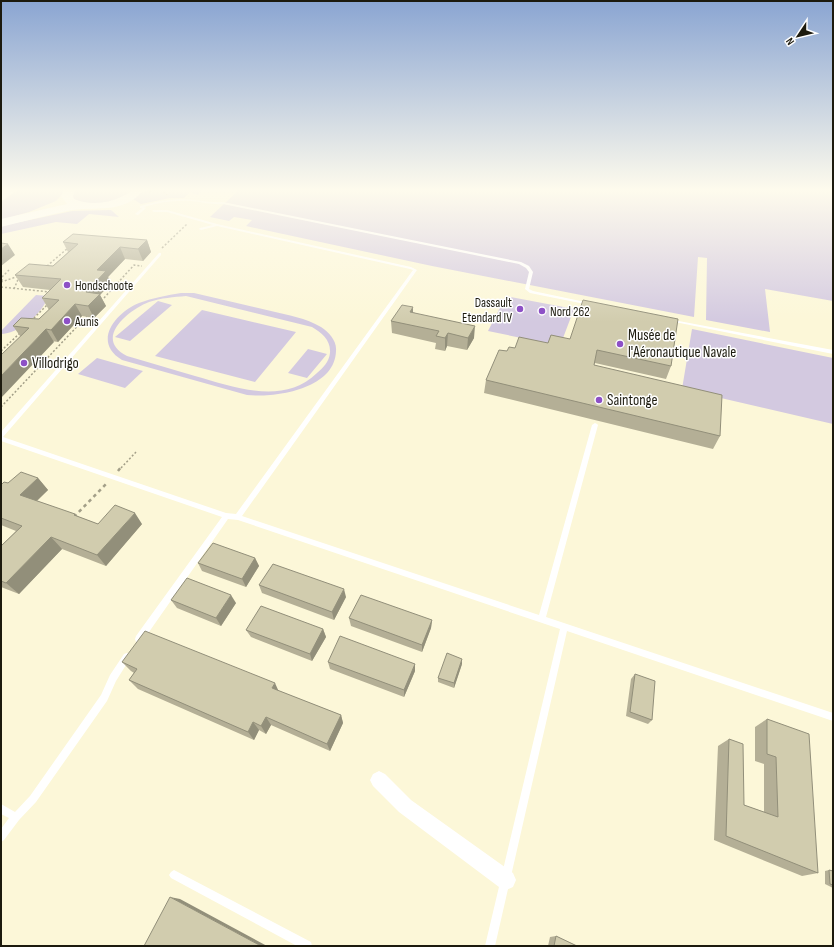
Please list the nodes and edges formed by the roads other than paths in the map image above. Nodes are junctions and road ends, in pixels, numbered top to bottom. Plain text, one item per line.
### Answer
1 (253, 233) edge
2 (372, 233) edge
3 (160, 254) dead end
4 (593, 305) edge
5 (661, 318) edge
6 (833, 352) edge
7 (595, 424) dead end
8 (1, 437) edge
9 (226, 516) junction
10 (238, 517) junction
11 (542, 618) junction
12 (564, 626) junction
13 (833, 716) edge
14 (379, 780) dead end
15 (1, 809) edge
16 (16, 817) junction
17 (1, 837) edge
18 (174, 875) dead end
19 (506, 880) junction
20 (307, 946) edge
21 (490, 946) edge

1 - 10 lane
2 - 4 lane
3 - 8 lane
5 - 6 lane
7 - 11 lane
8 - 9 lane
9 - 10 lane
9 - 16 lane
10 - 11 lane
11 - 12 lane
12 - 13 lane
12 - 19 lane
14 - 19 street
15 - 16 lane
16 - 17 lane
18 - 20 lane
19 - 21 lane

